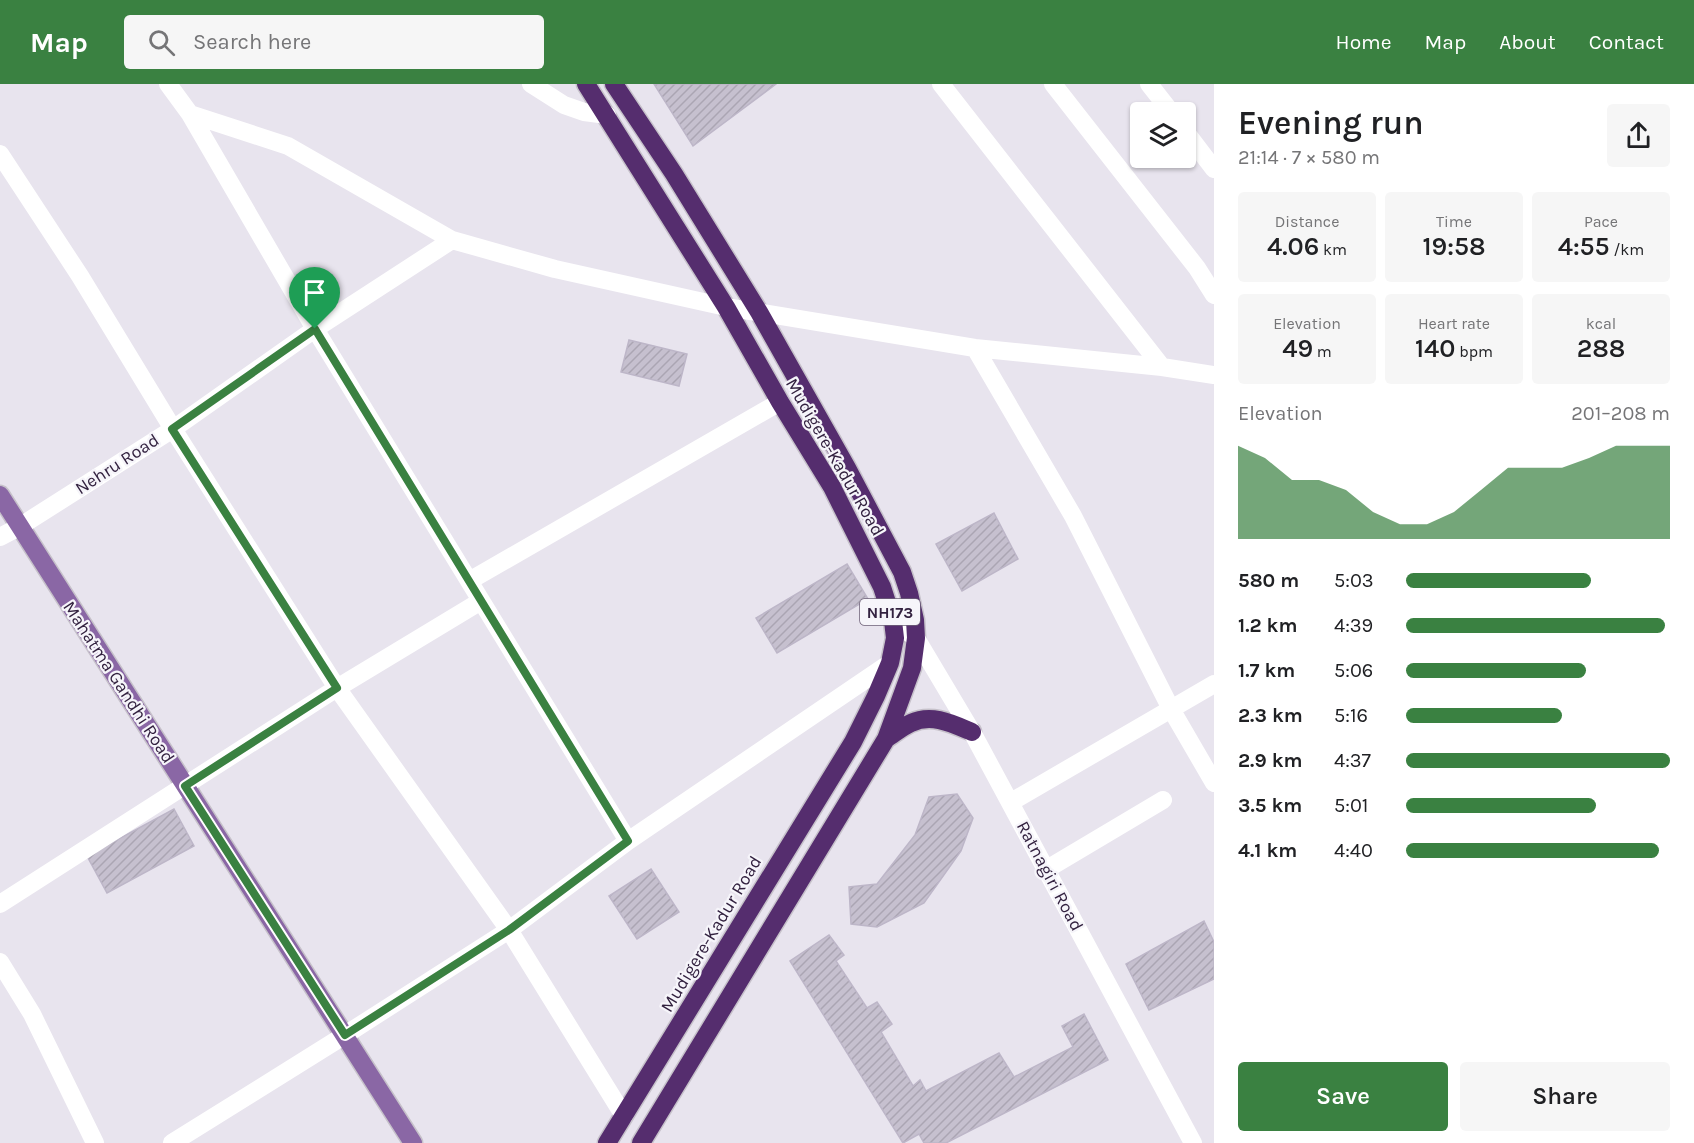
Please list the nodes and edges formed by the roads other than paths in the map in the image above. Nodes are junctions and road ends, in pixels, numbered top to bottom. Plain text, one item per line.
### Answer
1 (168, 84) edge
2 (531, 84) edge
3 (586, 84) edge
4 (614, 84) edge
5 (941, 84) edge
6 (1053, 84) edge
7 (1149, 84) edge
8 (1163, 102) edge
9 (190, 114) junction
10 (607, 115) junction
11 (1196, 145) edge
12 (0, 154) edge
13 (1214, 169) edge
14 (452, 240) junction
15 (1214, 295) edge
16 (726, 307) junction
17 (759, 312) junction
18 (315, 329) junction
19 (975, 348) junction
20 (1162, 367) junction
21 (1214, 375) edge
22 (780, 402) junction
23 (172, 429) junction
24 (0, 495) edge
25 (19, 526) junction
26 (0, 537) edge
27 (468, 581) junction
28 (481, 601) junction
29 (893, 621) junction
30 (916, 638) junction
31 (890, 663) junction
32 (1214, 684) edge
33 (337, 688) junction
34 (1171, 709) junction
35 (972, 732) junction
36 (886, 739) junction
37 (1214, 783) edge
38 (185, 786) junction
39 (1163, 800) dead end
40 (1011, 802) junction
41 (628, 841) junction
42 (1047, 869) junction
43 (0, 904) edge
44 (509, 930) junction
45 (0, 962) edge
46 (345, 1035) junction
47 (624, 1116) junction
48 (642, 1142) edge
49 (94, 1143) edge
50 (172, 1143) edge
51 (413, 1143) edge
52 (607, 1143) edge
53 (1193, 1143) edge

1 - 9 street
2 - 10 street
3 - 10 highway, Mudigere-Kadur Road / NH173
4 - 17 highway, Mudigere-Kadur Road / NH173
5 - 20 street
6 - 15 street
7 - 8 street
9 - 14 street
9 - 18 street
10 - 16 highway, Mudigere-Kadur Road / NH173
11 - 13 street
12 - 23 street
14 - 16 street
14 - 18 street, Nehru Road
16 - 17 street
16 - 22 highway, Mudigere-Kadur Road / NH173
17 - 19 street
17 - 30 highway, Mudigere-Kadur Road / NH173
18 - 23 street, Nehru Road
18 - 27 street
19 - 20 street
19 - 34 street
20 - 21 street
22 - 27 street
22 - 29 highway, Mudigere-Kadur Road / NH173
23 - 25 street, Nehru Road
23 - 33 street
24 - 25 main road, Mahatma Gandhi Road
25 - 26 street, Nehru Road
25 - 38 main road, Mahatma Gandhi Road
27 - 28 street
28 - 33 street
28 - 41 street
29 - 30 street, Ratnagiri Road
29 - 31 highway, Mudigere-Kadur Road / NH173
30 - 35 street, Ratnagiri Road
30 - 36 highway, Mudigere-Kadur Road / NH173
31 - 41 street
31 - 47 highway, Mudigere-Kadur Road / NH173
32 - 34 street
33 - 38 street
33 - 44 street
34 - 37 street
34 - 40 street
35 - 36 highway
35 - 40 street, Ratnagiri Road
36 - 48 highway, Mudigere-Kadur Road / NH173
38 - 43 street
38 - 46 main road, Mahatma Gandhi Road
39 - 42 street
40 - 42 street, Ratnagiri Road
41 - 44 street
42 - 53 street, Ratnagiri Road
44 - 46 street
44 - 47 street
45 - 49 street
46 - 50 street
46 - 51 main road, Mahatma Gandhi Road
47 - 52 highway, Mudigere-Kadur Road / NH173

